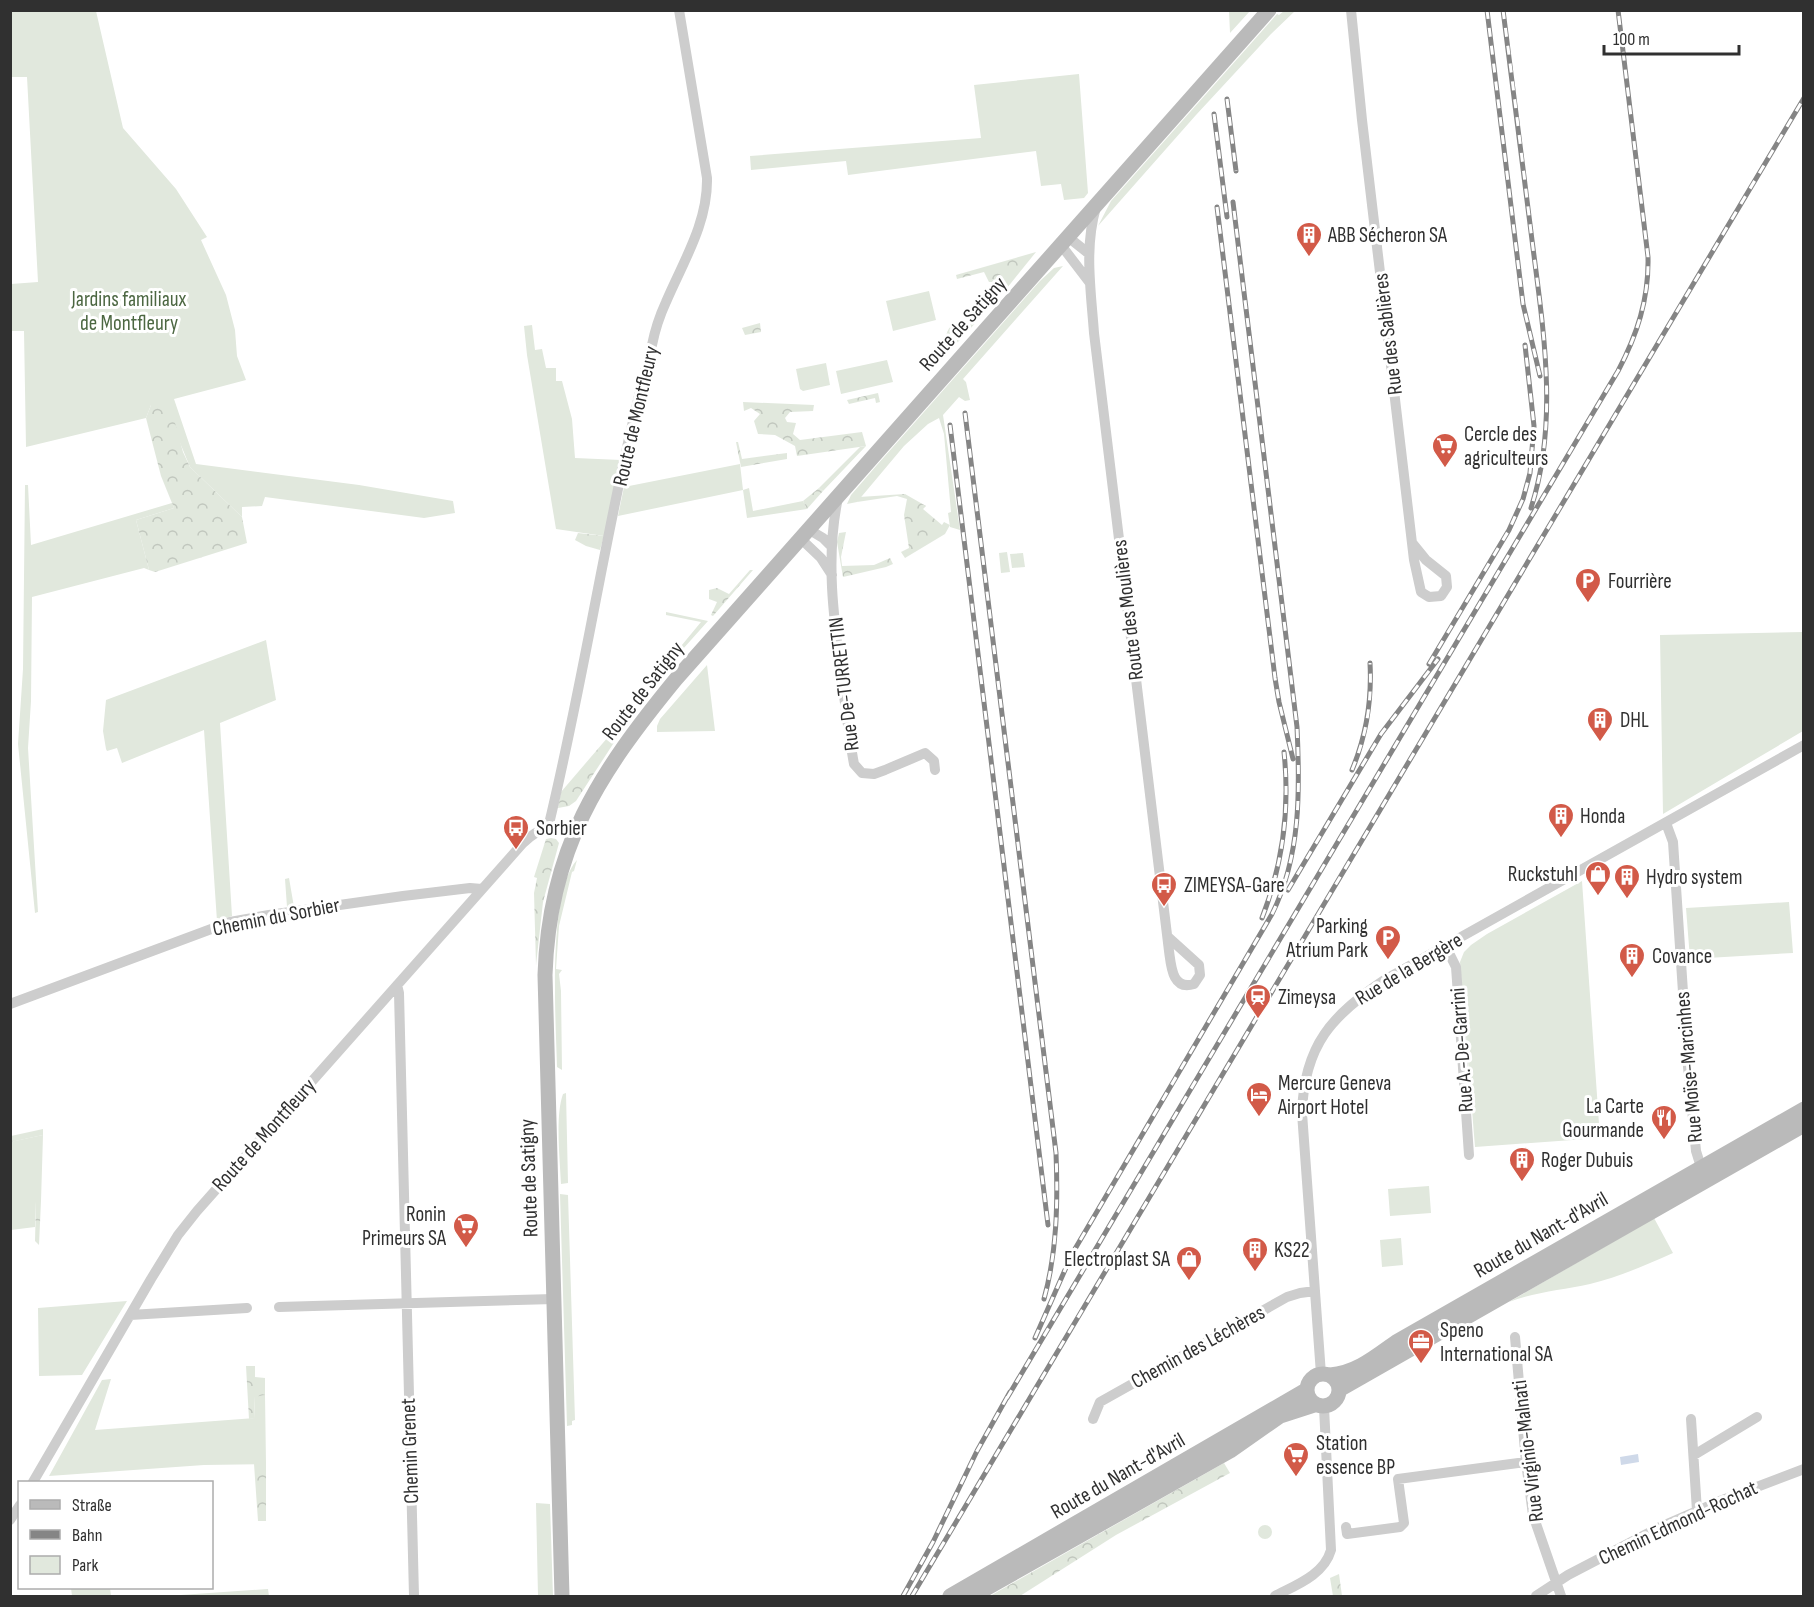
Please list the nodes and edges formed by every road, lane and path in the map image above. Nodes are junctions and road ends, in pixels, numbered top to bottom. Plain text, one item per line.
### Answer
1 (679, 10) edge
2 (1269, 10) edge
3 (1350, 13) edge
4 (1098, 203) junction
5 (1064, 242) junction
6 (1088, 253) junction
7 (1090, 284) junction
8 (839, 495) junction
9 (804, 534) junction
10 (1413, 544) junction
11 (830, 545) junction
12 (832, 576) junction
13 (1803, 745) edge
14 (935, 770) dead end
15 (1666, 823) junction
16 (548, 828) junction
17 (575, 832) junction
18 (482, 889) junction
19 (1168, 937) dead end
20 (1446, 947) junction
21 (396, 985) junction
22 (10, 1004) edge
23 (1803, 1108) edge
24 (1803, 1125) edge
25 (1469, 1155) dead end
26 (1701, 1167) junction
27 (1315, 1291) junction
28 (554, 1299) junction
29 (406, 1305) junction
30 (279, 1307) dead end
31 (247, 1308) dead end
32 (130, 1315) junction
33 (1515, 1337) dead end
34 (1325, 1375) junction
35 (1306, 1390) junction
36 (1339, 1390) junction
37 (1319, 1406) junction
38 (1757, 1417) dead end
39 (1093, 1419) dead end
40 (1691, 1419) dead end
41 (1694, 1455) junction
42 (1526, 1462) junction
43 (1803, 1469) edge
44 (34, 1481) edge
45 (1697, 1511) junction
46 (1346, 1527) dead end
47 (1557, 1584) junction
48 (414, 1596) edge
49 (562, 1596) edge
50 (950, 1596) edge
51 (973, 1596) edge
52 (1275, 1596) edge
53 (1536, 1596) edge
54 (1562, 1596) edge

1 - 16 street, Route de Montfleury
2 - 4 main road, Route de Satigny
3 - 10 street, Rue des Sablières
4 - 5 main road, Route de Satigny
4 - 6 street
5 - 6 street
5 - 7 street
5 - 8 main road, Route de Satigny
6 - 7 street, Route des Moulières
7 - 19 street, Route des Moulières
8 - 9 main road, Route de Satigny
8 - 11 street, Rue De-TURRETTIN
9 - 11 street
9 - 12 street
9 - 17 main road, Route de Satigny
10 - 10 street, Rue des Sablières
11 - 12 street, Rue De-TURRETTIN
12 - 14 street, Rue De-TURRETTIN
13 - 15 street, Rue de la Bergère
15 - 20 street, Rue de la Bergère
15 - 26 street, Rue Moïse-Marcinhes
16 - 17 street
16 - 18 street, Route de Montfleury
17 - 28 main road, Route de Satigny
18 - 21 street, Route de Montfleury
18 - 22 street, Chemin du Sorbier
20 - 25 street, Rue A.-De-Garrini
20 - 27 street, Rue de la Bergère
21 - 29 street, Chemin Grenet
21 - 32 street, Route de Montfleury
23 - 26 main road, Route du Nant-d'Avril
24 - 36 main road, Route du Nant-d'Avril
26 - 34 main road, Route du Nant-d'Avril
27 - 34 street, Rue de la Bergère
27 - 39 street, Chemin des Léchères
28 - 29 street
28 - 49 main road, Route de Satigny
29 - 30 street
29 - 48 street, Chemin Grenet
31 - 32 street
32 - 44 street, Route de Montfleury
33 - 42 street, Rue Virginio-Malnati
34 - 35 main road
34 - 36 main road
35 - 37 main road
35 - 50 main road, Route du Nant-d'Avril
36 - 37 main road
37 - 51 main road, Route du Nant-d'Avril
37 - 52 street
38 - 41 street
40 - 41 street
41 - 45 street
42 - 46 street
42 - 47 street, Rue Virginio-Malnati
43 - 45 street, Chemin Edmond-Rochat
45 - 47 street, Chemin Edmond-Rochat
47 - 53 street, Chemin Edmond-Rochat
47 - 54 street, Rue Virginio-Malnati

